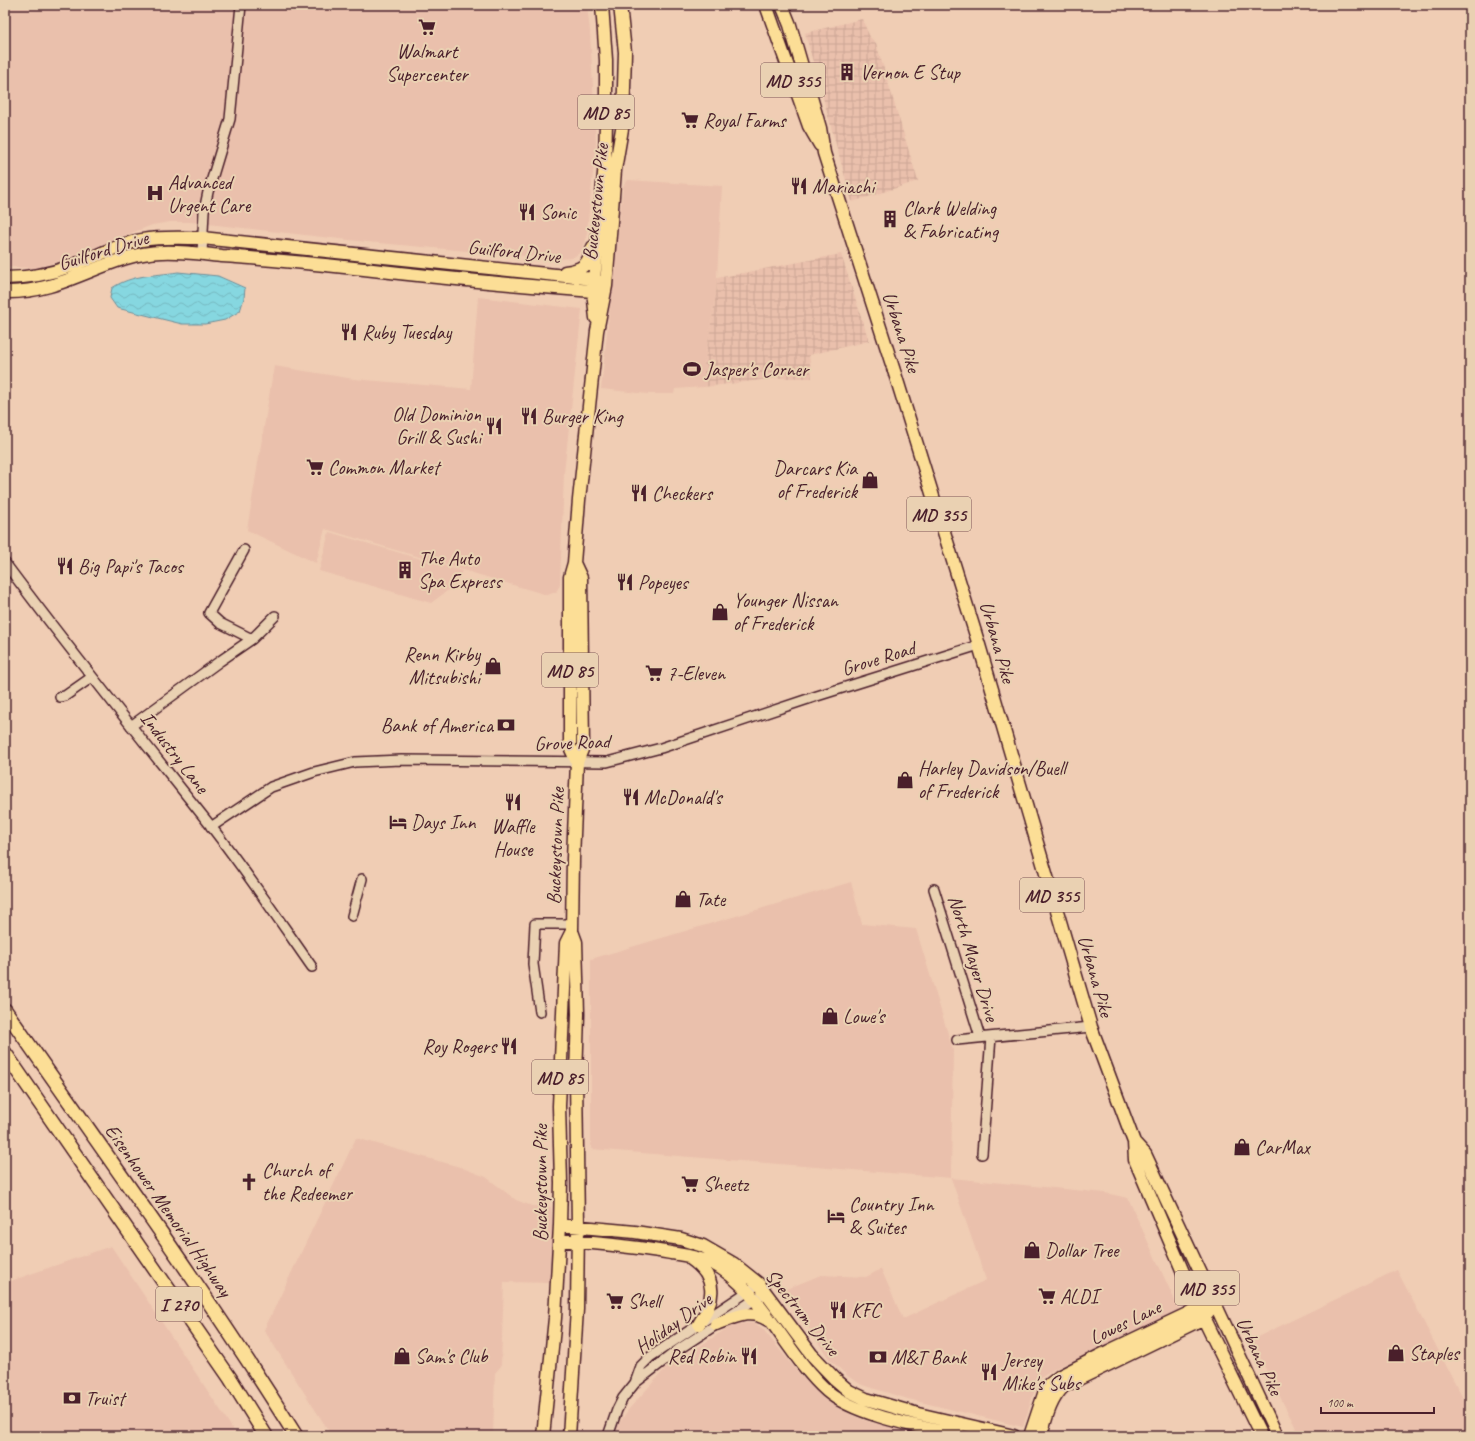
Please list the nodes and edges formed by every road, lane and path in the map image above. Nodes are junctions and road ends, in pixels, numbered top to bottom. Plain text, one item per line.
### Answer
1 (242, 5) edge
2 (602, 5) edge
3 (620, 5) edge
4 (766, 5) edge
5 (782, 5) edge
6 (824, 153) junction
7 (600, 219) junction
8 (202, 238) junction
9 (202, 254) junction
10 (536, 273) junction
11 (5, 278) edge
12 (594, 279) junction
13 (606, 286) junction
14 (5, 292) edge
15 (593, 292) junction
16 (597, 331) junction
17 (244, 550) dead end
18 (5, 564) edge
19 (275, 616) dead end
20 (252, 639) junction
21 (980, 645) junction
22 (92, 677) junction
23 (60, 697) dead end
24 (131, 726) junction
25 (577, 762) junction
26 (211, 826) junction
27 (362, 879) dead end
28 (934, 889) dead end
29 (352, 916) dead end
30 (572, 928) junction
31 (312, 967) dead end
32 (5, 1010) edge
33 (540, 1012) dead end
34 (1091, 1028) junction
35 (991, 1037) junction
36 (980, 1038) junction
37 (957, 1040) dead end
38 (5, 1053) edge
39 (1134, 1142) junction
40 (982, 1154) dead end
41 (560, 1225) junction
42 (578, 1226) junction
43 (559, 1240) junction
44 (578, 1241) junction
45 (686, 1256) junction
46 (763, 1288) junction
47 (750, 1296) junction
48 (1215, 1305) junction
49 (1198, 1307) junction
50 (1204, 1318) junction
51 (770, 1322) junction
52 (699, 1324) junction
53 (716, 1324) junction
54 (635, 1383) junction
55 (266, 1436) edge
56 (296, 1436) edge
57 (544, 1436) edge
58 (569, 1436) edge
59 (608, 1436) edge
60 (961, 1436) edge
61 (1014, 1436) edge
62 (1030, 1436) edge
63 (1041, 1436) edge
64 (1261, 1436) edge
65 (1277, 1436) edge

1 - 8 street
2 - 7 main road, Buckeystown Pike / MD 85
3 - 13 main road, Buckeystown Pike / MD 85
4 - 6 main road, Urbana Pike / MD 355
5 - 6 main road, Urbana Pike / MD 355
6 - 21 main road, Urbana Pike / MD 355
7 - 10 main road
7 - 12 main road, Buckeystown Pike / MD 85
8 - 9 street
8 - 10 main road, Guilford Drive
8 - 11 main road, Guilford Drive
9 - 14 main road, Guilford Drive
9 - 15 main road, Guilford Drive
10 - 12 main road, Guilford Drive
12 - 13 main road, Guilford Drive
12 - 15 main road, Buckeystown Pike / MD 85
13 - 15 main road, Guilford Drive
13 - 16 main road, Buckeystown Pike / MD 85
15 - 16 main road, Buckeystown Pike / MD 85
16 - 25 main road, Buckeystown Pike / MD 85
17 - 20 street
18 - 22 street, Industry Lane
19 - 20 street
20 - 24 street
21 - 25 street, Grove Road
21 - 34 main road, Urbana Pike / MD 355
22 - 23 street
22 - 24 street, Industry Lane
24 - 26 street, Industry Lane
25 - 26 street, Grove Road
25 - 30 main road, Buckeystown Pike / MD 85
26 - 31 street, Industry Lane
27 - 29 street
28 - 36 street, North Mayer Drive
30 - 33 street
30 - 41 main road, Buckeystown Pike / MD 85
30 - 42 main road, Buckeystown Pike / MD 85
32 - 56 highway, Eisenhower Memorial Highway / I 270
34 - 35 street
34 - 39 main road, Urbana Pike / MD 355
35 - 36 street
35 - 40 street
36 - 37 street
38 - 55 highway, I 270
39 - 48 main road, Urbana Pike / MD 355
39 - 49 main road, Urbana Pike / MD 355
41 - 42 main road, Spectrum Drive
41 - 43 main road, Buckeystown Pike / MD 85
42 - 44 main road, Buckeystown Pike / MD 85
42 - 46 main road, Spectrum Drive
43 - 44 main road, Spectrum Drive
43 - 57 main road, Buckeystown Pike / MD 85
44 - 45 main road, Spectrum Drive
44 - 58 main road, Buckeystown Pike / MD 85
45 - 47 main road, Spectrum Drive
45 - 52 main road
46 - 47 street, Holiday Drive
46 - 61 main road, Spectrum Drive
47 - 51 main road, Spectrum Drive
47 - 52 street, Holiday Drive
47 - 53 street, Holiday Drive
48 - 49 main road, Lowes Lane
48 - 50 main road, Lowes Lane
48 - 65 main road, Urbana Pike / MD 355
49 - 50 main road, Urbana Pike / MD 355
49 - 62 main road, Lowes Lane
50 - 63 main road, Lowes Lane
50 - 64 main road, Urbana Pike / MD 355
51 - 53 main road
51 - 60 main road, Spectrum Drive
52 - 54 street, Holiday Drive
53 - 54 street, Holiday Drive
54 - 59 street, Holiday Drive

